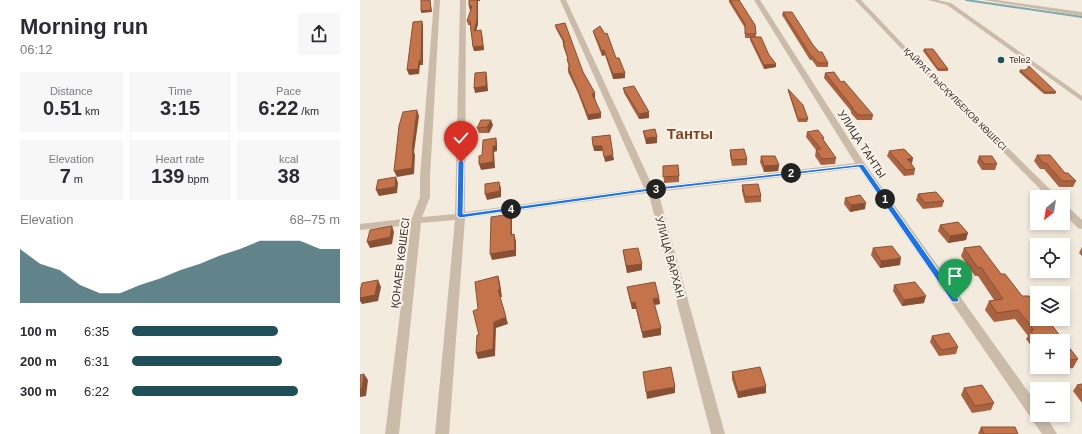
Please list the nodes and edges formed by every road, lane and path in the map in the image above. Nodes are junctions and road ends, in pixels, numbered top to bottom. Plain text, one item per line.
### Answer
1 (437, 0) edge
2 (463, 0) edge
3 (563, 0) edge
4 (757, 0) edge
5 (858, 0) edge
6 (931, 0) edge
7 (986, 0) edge
8 (1082, 14) edge
9 (1082, 99) edge
10 (861, 165) junction
11 (650, 190) junction
12 (1046, 190) edge
13 (1070, 214) edge
14 (460, 216) junction
15 (416, 221) junction
16 (1082, 226) edge
17 (360, 227) edge
18 (392, 434) edge
19 (442, 434) edge
20 (718, 434) edge
21 (1050, 434) edge

1 - 15 street, ҚОНАЕВ КӨШЕСІ
2 - 14 street
3 - 11 street, УЛИЦА ВАРХАН
4 - 10 street, УЛИЦА ТАНТЫ
5 - 12 street, ҚАЙРАТ РЫСҚҰЛБЕКОВ КӨШЕСІ
6 - 9 street
7 - 8 street
10 - 11 street
10 - 21 street, УЛИЦА ТАНТЫ
11 - 14 street
11 - 20 street, УЛИЦА ВАРХАН
13 - 16 street
14 - 15 street
14 - 19 street
15 - 17 street
15 - 18 street, ҚОНАЕВ КӨШЕСІ

